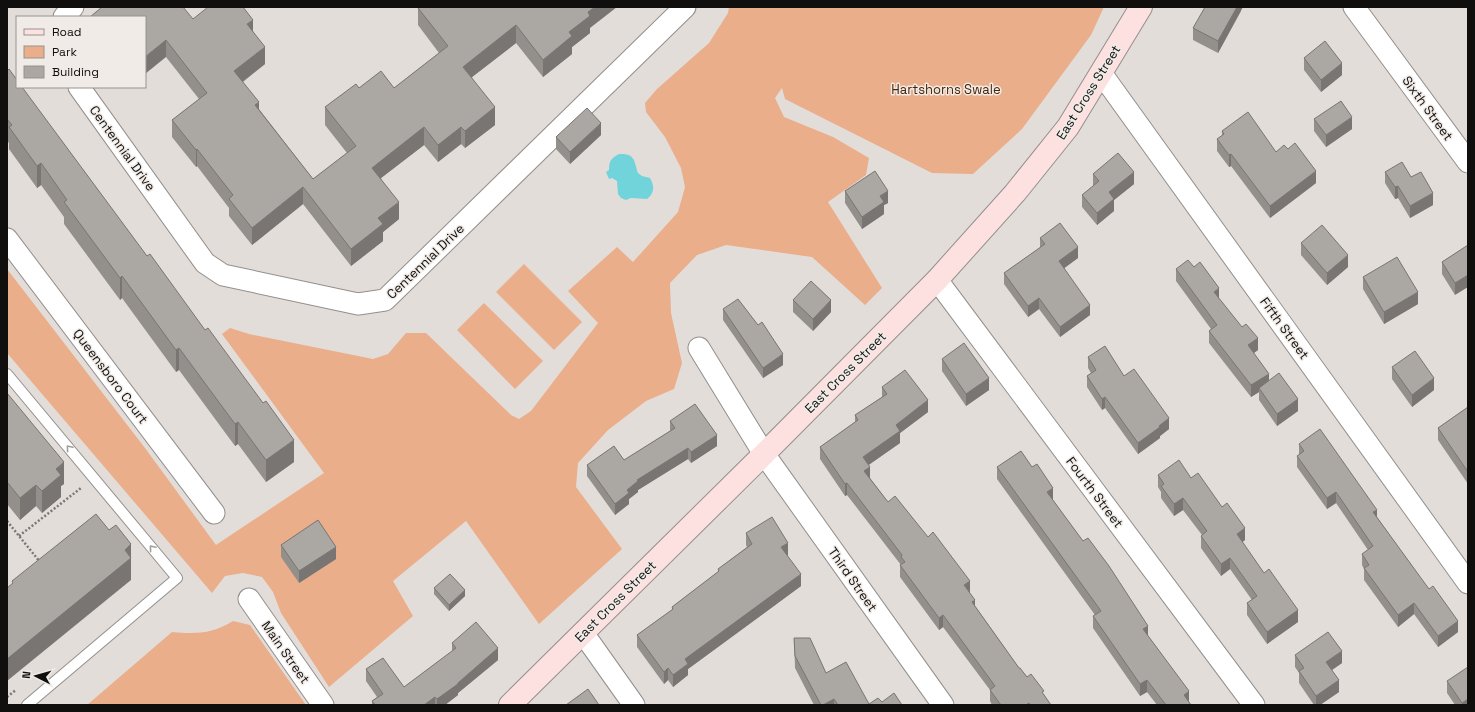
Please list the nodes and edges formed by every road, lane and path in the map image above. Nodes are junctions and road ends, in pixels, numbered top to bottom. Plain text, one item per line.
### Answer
1 (74, 7) edge
2 (685, 7) edge
3 (1140, 7) edge
4 (1354, 7) edge
5 (65, 16) edge
6 (1101, 73) junction
7 (80, 88) edge
8 (1468, 162) edge
9 (7, 239) edge
10 (937, 280) junction
11 (699, 348) dead end
12 (7, 374) edge
13 (764, 454) junction
14 (83, 487) dead end
15 (214, 513) dead end
16 (7, 521) edge
17 (19, 536) junction
18 (46, 558) edge
19 (40, 563) junction
20 (44, 566) edge
21 (35, 567) edge
22 (1468, 583) edge
23 (250, 599) dead end
24 (583, 633) junction
25 (27, 705) edge
26 (323, 705) edge
27 (510, 705) edge
28 (634, 705) edge
29 (943, 705) edge
30 (1254, 705) edge

1 - 5 street
2 - 7 street, Centennial Drive
3 - 6 street, East Cross Street
4 - 8 street, Sixth Street
6 - 10 street, East Cross Street
6 - 22 street, Fifth Street
9 - 15 street, Queensboro Court
10 - 13 street, East Cross Street
10 - 30 street, Fourth Street
11 - 13 street, Third Street
25 -> 12 lane
13 - 24 street, East Cross Street
13 - 29 street, Third Street
14 - 17 path
16 - 17 path
17 - 19 path
18 - 19 path
19 - 20 path
19 - 21 path
23 - 26 street, Main Street
24 - 27 street, East Cross Street
24 - 28 street

